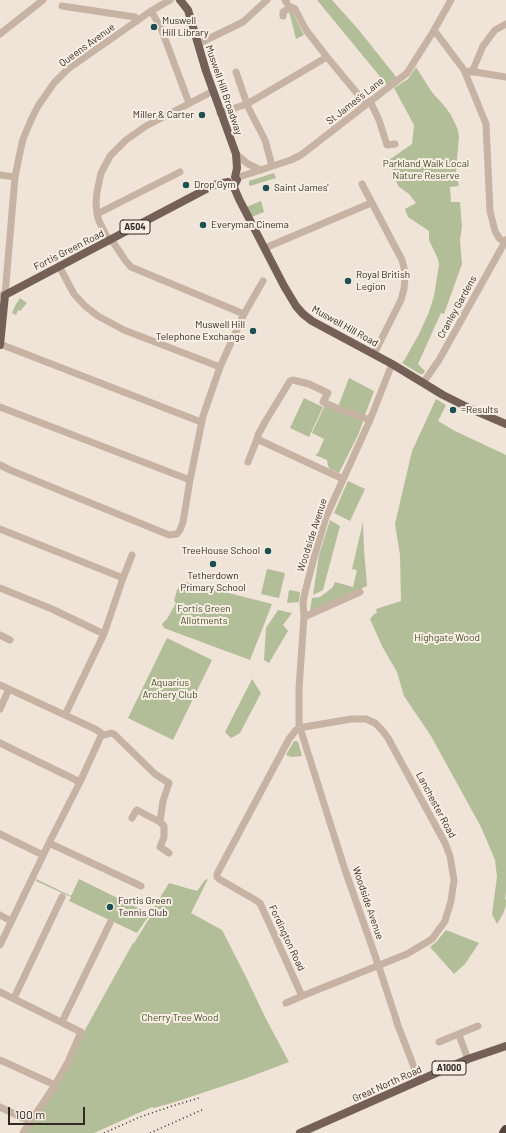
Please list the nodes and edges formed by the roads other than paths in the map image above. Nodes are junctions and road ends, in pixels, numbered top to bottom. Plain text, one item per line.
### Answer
1 (43, 0) edge
2 (161, 0) edge
3 (170, 0) edge
4 (180, 0) edge
5 (190, 0) edge
6 (267, 0) edge
7 (452, 0) edge
8 (62, 6) dead end
9 (154, 9) junction
10 (188, 10) junction
11 (283, 16) dead end
12 (137, 21) junction
13 (506, 24) edge
14 (434, 30) junction
15 (0, 34) edge
16 (198, 44) junction
17 (327, 57) junction
18 (464, 70) junction
19 (236, 72) dead end
20 (472, 72) junction
21 (506, 77) edge
22 (213, 91) junction
23 (190, 103) junction
24 (368, 103) junction
25 (247, 104) junction
26 (220, 113) junction
27 (395, 144) dead end
28 (236, 154) junction
29 (272, 166) junction
30 (261, 170) junction
31 (180, 172) dead end
32 (0, 175) edge
33 (15, 177) junction
34 (233, 181) junction
35 (362, 184) dead end
36 (371, 203) junction
37 (97, 214) junction
38 (110, 240) junction
39 (506, 242) edge
40 (265, 248) junction
41 (59, 266) junction
42 (263, 281) dead end
43 (2, 295) edge
44 (244, 314) junction
45 (0, 345) edge
46 (374, 354) junction
47 (392, 364) junction
48 (220, 367) junction
49 (423, 383) junction
50 (0, 407) edge
51 (370, 420) junction
52 (201, 422) junction
53 (506, 424) edge
54 (257, 438) junction
55 (248, 462) dead end
56 (0, 465) edge
57 (343, 479) junction
58 (190, 480) junction
59 (0, 529) edge
60 (132, 555) dead end
61 (123, 578) junction
62 (0, 588) edge
63 (360, 592) dead end
64 (304, 617) junction
65 (104, 634) junction
66 (0, 635) edge
67 (10, 640) dead end
68 (0, 685) edge
69 (9, 689) junction
70 (0, 709) edge
71 (65, 715) junction
72 (300, 728) junction
73 (101, 736) junction
74 (0, 743) edge
75 (80, 782) junction
76 (132, 818) dead end
77 (160, 822) junction
78 (0, 834) edge
79 (49, 843) junction
80 (168, 853) dead end
81 (44, 855) junction
82 (141, 886) dead end
83 (62, 897) dead end
84 (0, 915) edge
85 (11, 920) junction
86 (110, 923) dead end
87 (0, 945) edge
88 (378, 964) junction
89 (0, 992) edge
90 (302, 996) junction
91 (14, 998) junction
92 (286, 1003) dead end
93 (62, 1022) junction
94 (478, 1026) dead end
95 (459, 1035) junction
96 (439, 1042) dead end
97 (506, 1046) edge
98 (468, 1059) junction
99 (0, 1060) edge
100 (419, 1080) junction
101 (55, 1085) junction
102 (0, 1107) edge
103 (31, 1122) junction
104 (506, 1130) edge
105 (24, 1133) edge
106 (300, 1133) edge
107 (504, 1133) edge

1 - 15 street
2 - 9 street, Queens Avenue
3 - 9 street, Queens Avenue
4 - 10 main road, Muswell Hill Broadway
5 - 10 main road, Muswell Hill Broadway
6 - 16 street
7 - 14 street, St James's Lane
8 - 12 street
9 - 12 street, Queens Avenue
9 - 23 street
10 - 16 main road, Muswell Hill Broadway
11 - 17 street
12 - 33 street, Queens Avenue
13 - 20 street
14 - 18 street
14 - 24 street, St James's Lane
16 - 22 main road, Muswell Hill Broadway
17 - 24 street
17 - 25 street
18 - 20 street
18 - 39 street
19 - 25 street
20 - 21 street
22 - 23 street
22 - 26 main road, Muswell Hill Broadway
23 - 37 street
24 - 27 street
24 - 29 street, St James's Lane
25 - 26 street
25 - 29 street
26 - 28 main road, Muswell Hill Broadway
28 - 30 street
28 - 34 main road, Muswell Hill Broadway
29 - 30 street, St James's Lane
30 - 34 street, St James's Lane
31 - 37 street
32 - 33 street
33 - 43 street, Queens Avenue
34 - 38 main road, Fortis Green Road / A504
34 - 40 main road, Muswell Hill Road
35 - 36 street
36 - 40 street
36 - 46 street
37 - 38 street
38 - 41 main road, Fortis Green Road / A504
38 - 44 street
39 - 49 street, Cranley Gardens
40 - 46 main road, Muswell Hill Road
41 - 43 main road, Fortis Green Road / A504
41 - 48 street
42 - 44 street
43 - 45 main road
44 - 48 street
45 - 52 street
46 - 47 main road, Muswell Hill Road
47 - 49 main road, Muswell Hill Road
47 - 51 street, Woodside Avenue
48 - 52 street
49 - 53 main road, Muswell Hill Road
50 - 58 street
51 - 54 street
51 - 57 street, Woodside Avenue
52 - 58 street
54 - 55 street
54 - 57 street
56 - 58 street
57 - 64 street, Woodside Avenue
59 - 61 street
60 - 61 street
61 - 65 street
62 - 65 street
63 - 64 street
64 - 72 street, Woodside Avenue
65 - 71 street
66 - 67 street
68 - 69 street
69 - 70 street
69 - 71 street
71 - 73 street
72 - 88 street, Woodside Avenue
72 - 88 street, Lanchester Road
72 - 90 street, Fordington Road
73 - 75 street
73 - 77 street
74 - 75 street
75 - 79 street
76 - 77 street
77 - 80 street
78 - 81 street
79 - 81 street
79 - 82 street
81 - 85 street
83 - 91 street
84 - 85 street
85 - 87 street
86 - 93 street
88 - 90 street
88 - 100 street, Woodside Avenue, bridge
89 - 91 street
90 - 92 street
91 - 93 street
93 - 101 street
94 - 95 street
95 - 96 street
95 - 98 street
97 - 98 main road, Great North Road / A1000
98 - 100 main road, Great North Road / A1000
99 - 101 street
100 - 106 main road, Great North Road / A1000
101 - 103 street
102 - 103 street
103 - 105 street
104 - 107 highway

